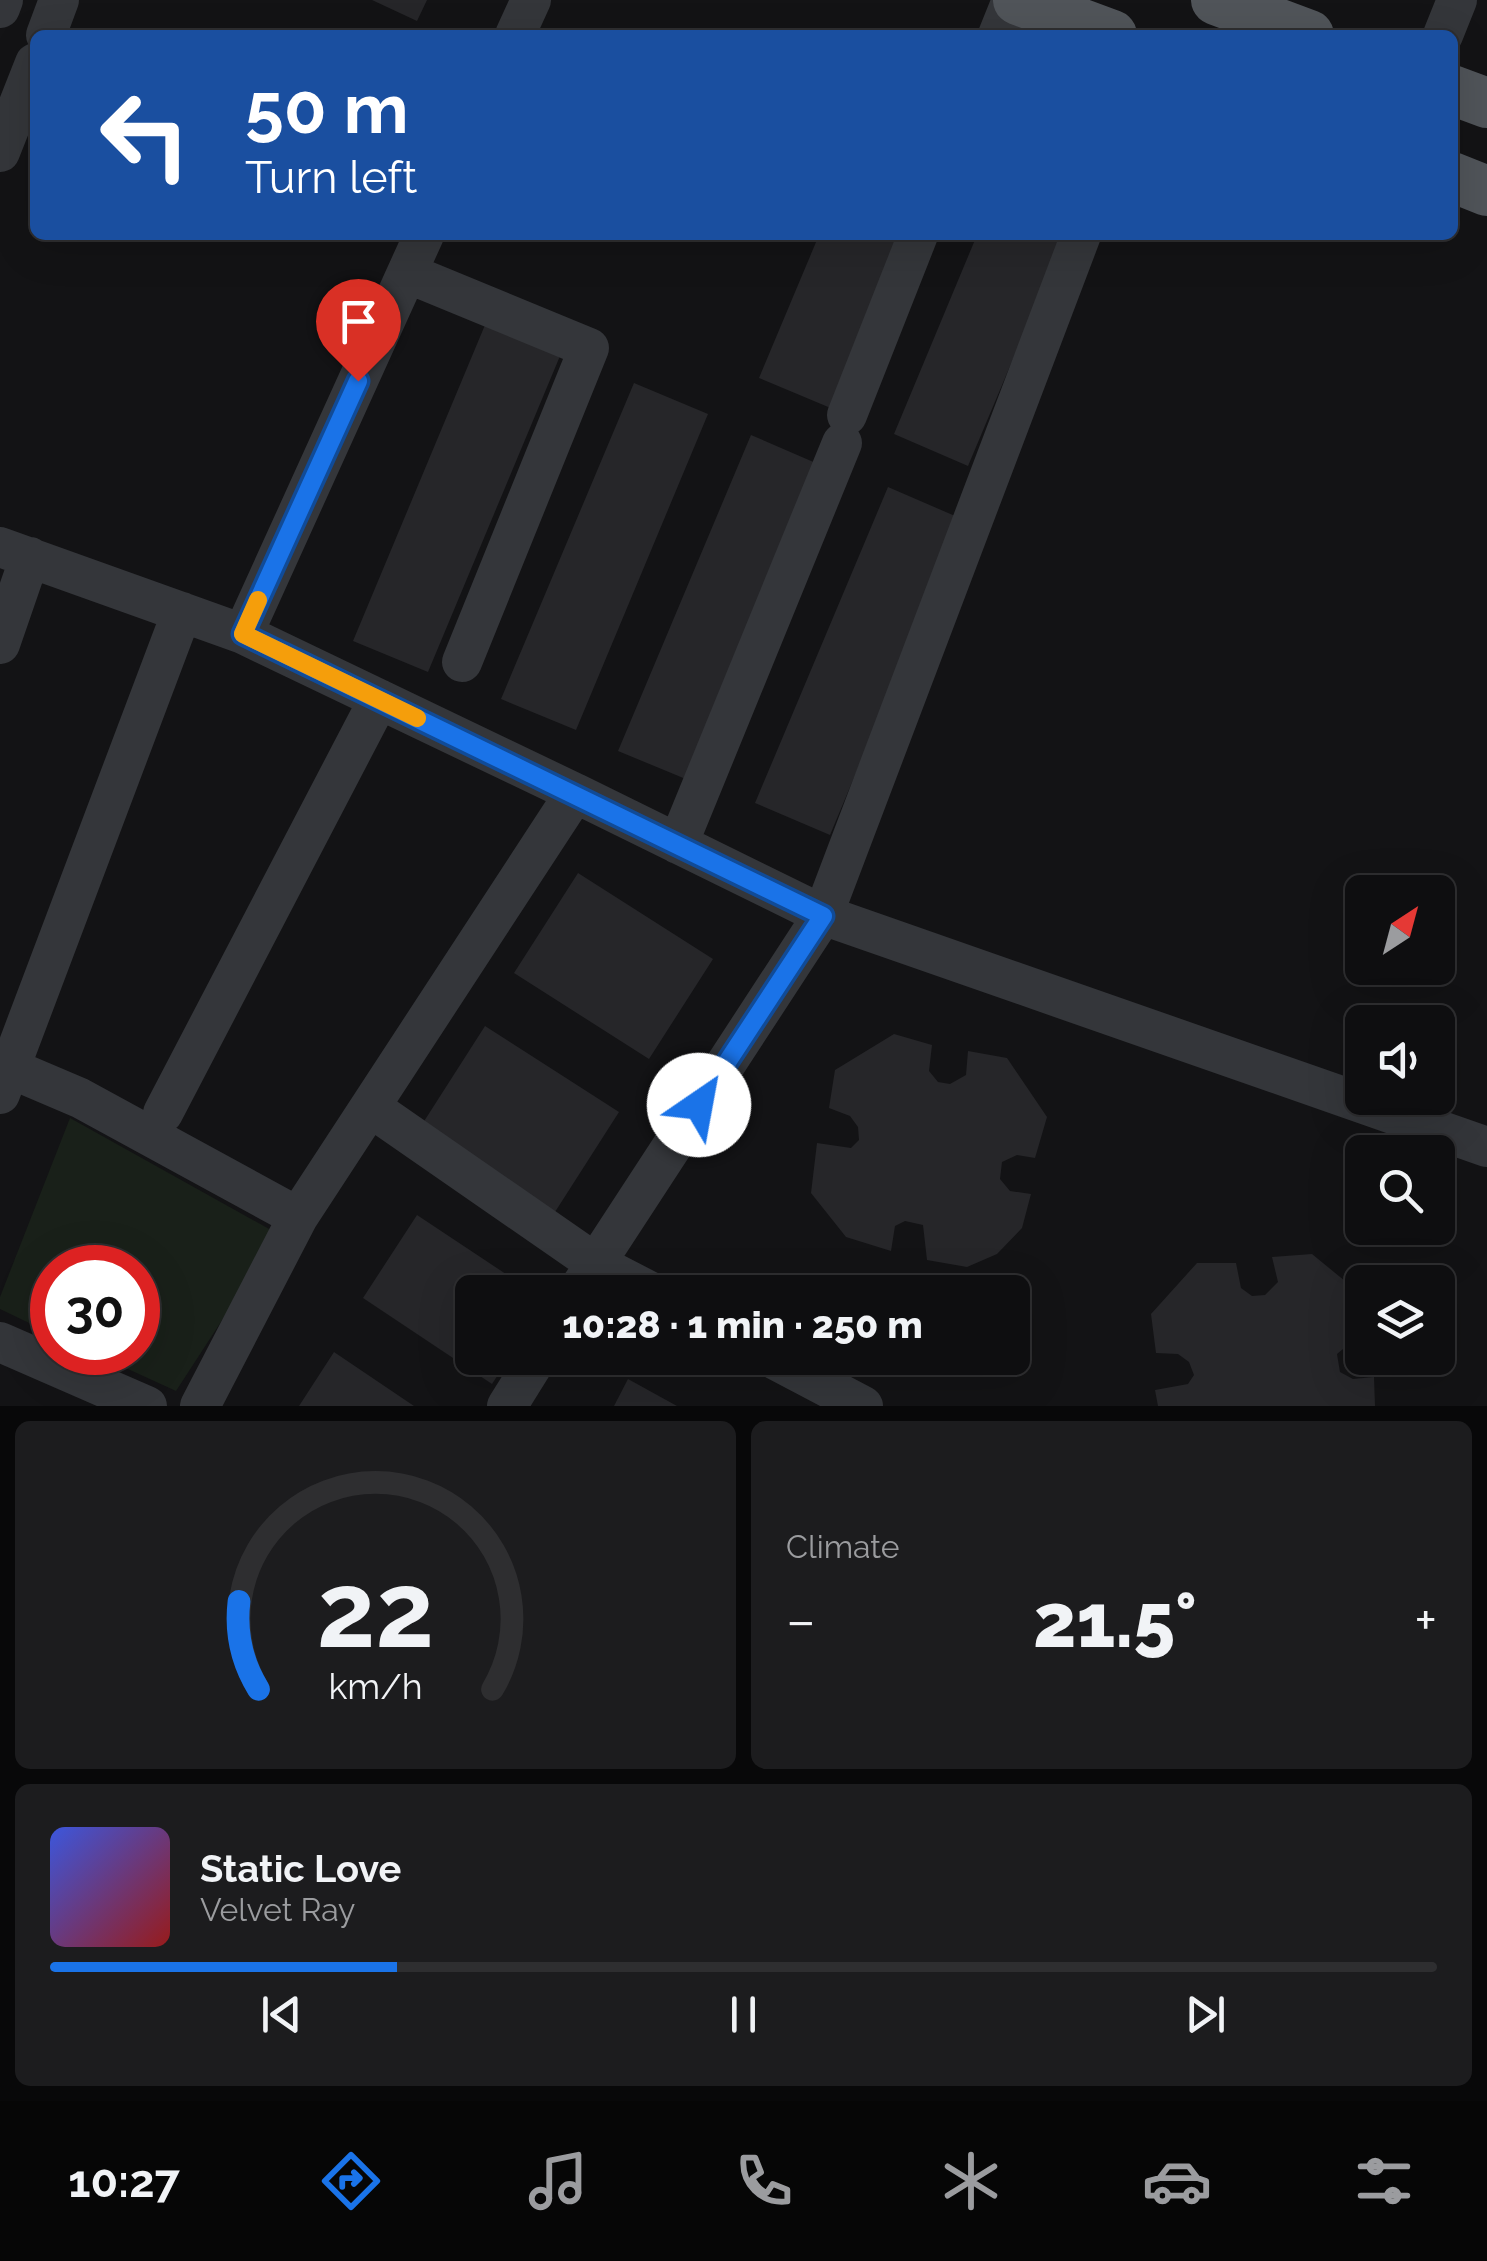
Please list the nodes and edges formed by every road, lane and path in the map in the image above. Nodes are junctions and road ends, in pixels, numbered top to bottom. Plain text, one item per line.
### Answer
1 (3, 0) edge
2 (59, 0) edge
3 (531, 0) edge
4 (1015, 0) edge
5 (1216, 0) edge
6 (0, 8) edge
7 (48, 30) edge
8 (517, 30) edge
9 (1000, 30) edge
10 (1098, 30) edge
11 (1296, 30) edge
12 (30, 75) edge
13 (1458, 92) edge
14 (1487, 103) edge
15 (0, 152) edge
16 (1458, 179) edge
17 (1487, 191) edge
18 (422, 240) edge
19 (916, 240) edge
20 (1080, 240) edge
21 (407, 273) junction
22 (15, 552) edge
23 (182, 612) junction
24 (243, 634) junction
25 (0, 644) edge
26 (462, 662) dead end
27 (379, 699) junction
28 (575, 794) junction
29 (678, 844) junction
30 (823, 916) junction
31 (3, 1076) edge
32 (370, 1107) junction
33 (163, 1113) dead end
34 (1487, 1147) edge
35 (298, 1217) junction
36 (585, 1270) edge
37 (0, 1342) edge
38 (509, 1375) edge
39 (526, 1375) edge
40 (805, 1375) edge
41 (147, 1406) edge
42 (200, 1406) edge
43 (490, 1406) edge
44 (507, 1406) edge
45 (864, 1406) edge

1 - 6 street
2 - 7 street
3 - 8 street
4 - 9 street
4 - 10 main road
5 - 11 main road
12 - 15 street
13 - 14 main road
16 - 17 main road
18 - 21 street
19 - 29 street
20 - 30 street
21 - 24 street
21 - 26 street
22 - 23 street
22 - 25 street
23 - 24 street
23 - 31 street
24 - 27 street
27 - 28 street
27 - 33 street
28 - 29 street
28 - 32 street
29 - 30 street
30 - 34 street
30 - 36 street
31 - 35 street
32 - 35 street
32 - 36 street
35 - 42 street
37 - 41 street
38 - 43 street
39 - 44 street
40 - 45 street

